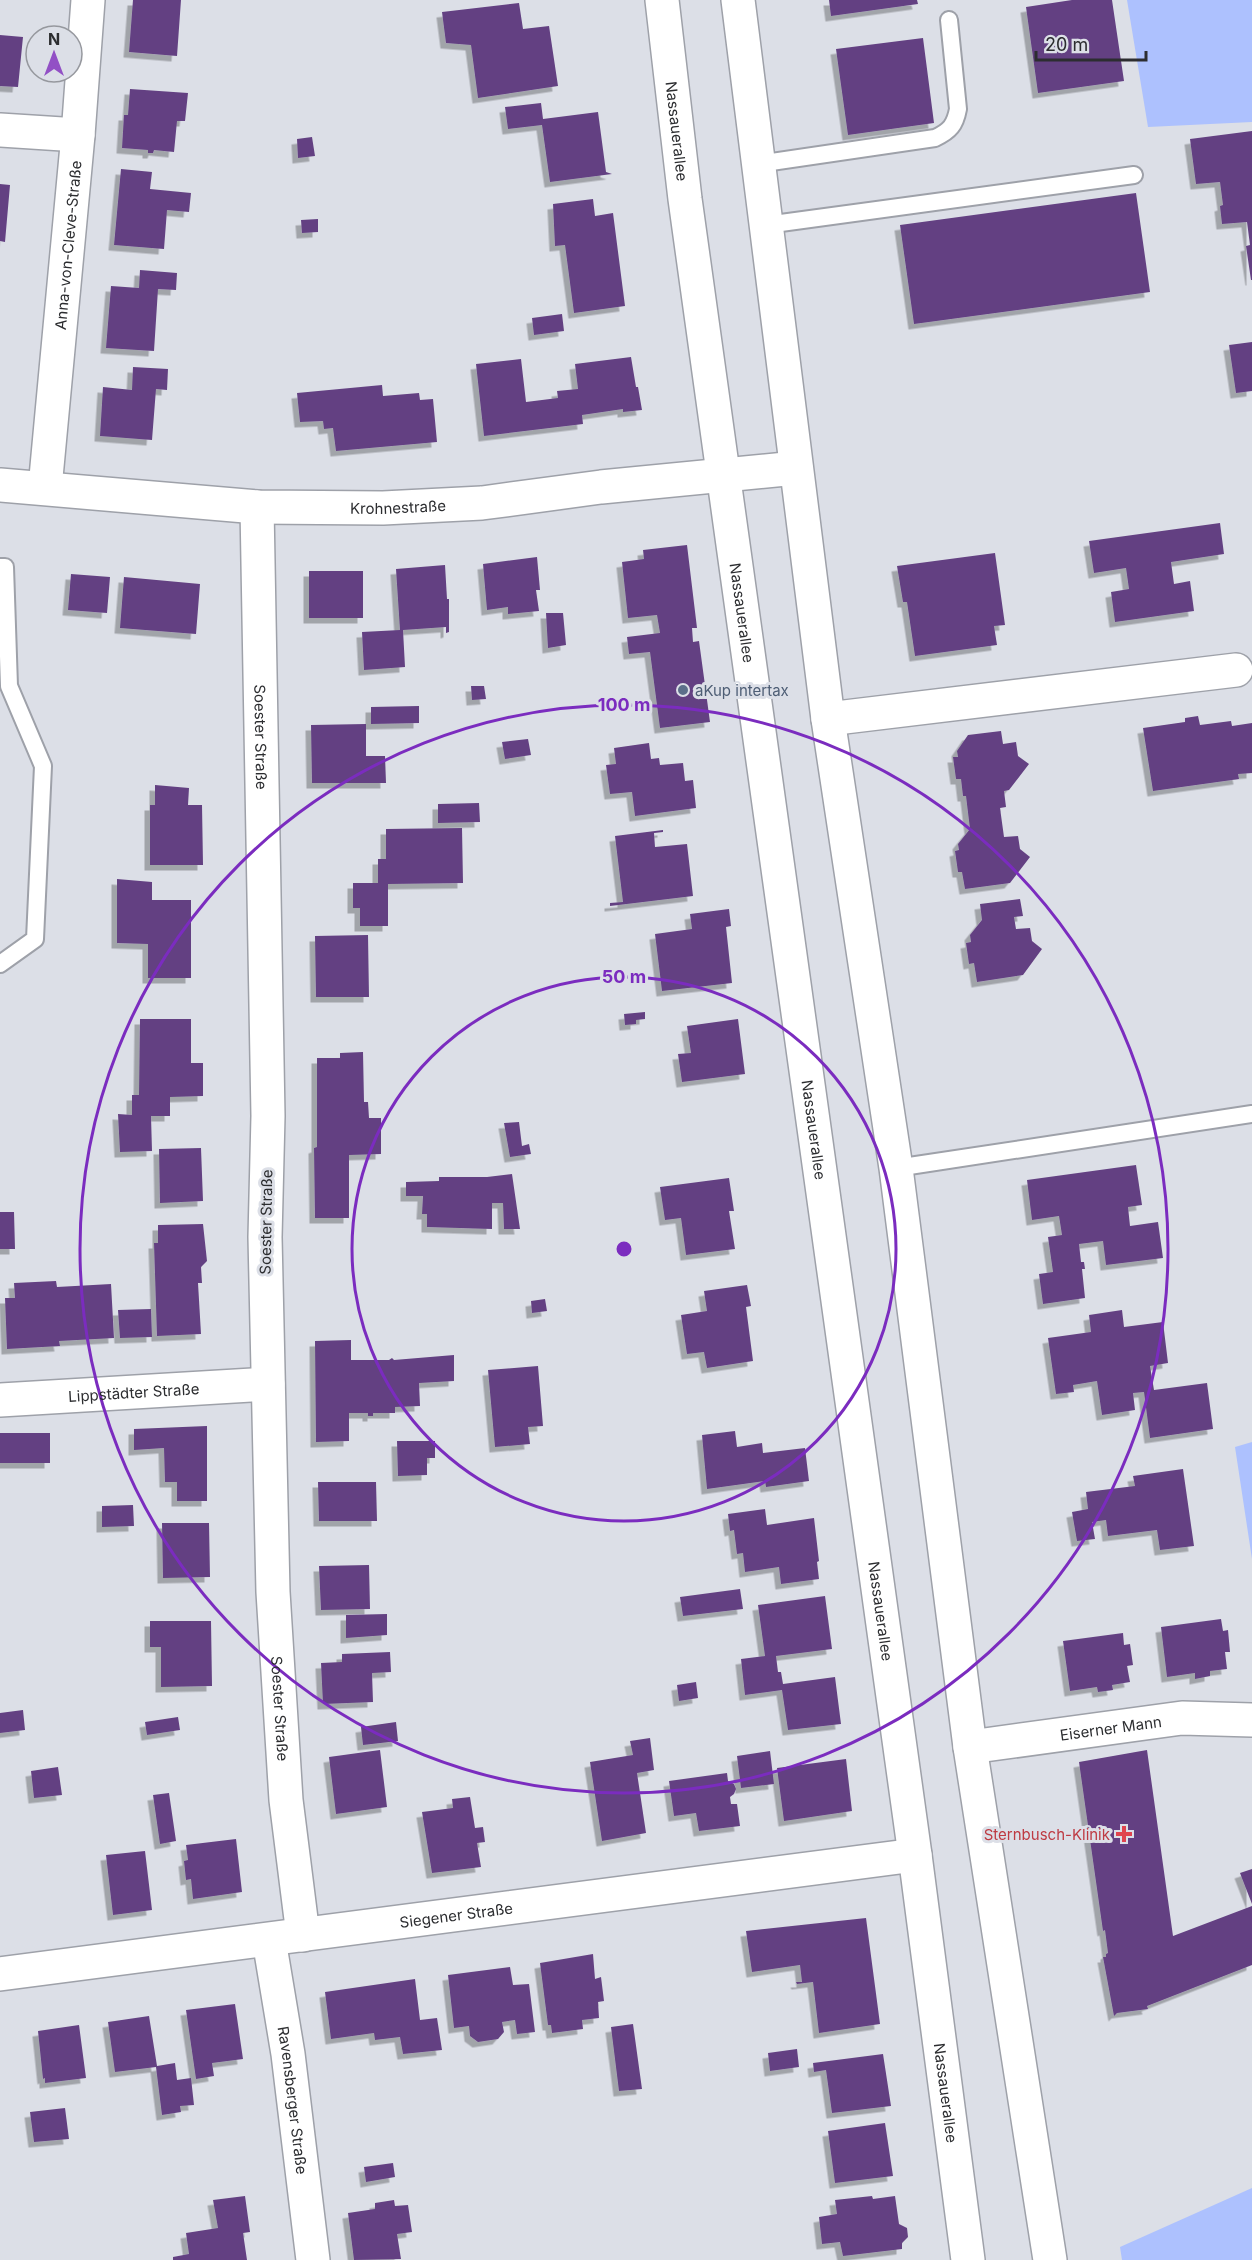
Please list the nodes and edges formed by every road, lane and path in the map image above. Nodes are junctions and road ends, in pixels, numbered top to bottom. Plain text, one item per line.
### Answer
1 (88, 0) edge
2 (662, 0) edge
3 (738, 0) edge
4 (949, 20) dead end
5 (0, 130) edge
6 (78, 135) junction
7 (758, 164) junction
8 (1134, 175) dead end
9 (766, 225) junction
10 (796, 468) junction
11 (723, 474) junction
12 (0, 485) edge
13 (45, 488) junction
14 (257, 507) junction
15 (0, 567) edge
16 (1236, 670) dead end
17 (828, 719) junction
18 (0, 964) edge
19 (1252, 1114) edge
20 (896, 1167) junction
21 (268, 1384) junction
22 (0, 1400) edge
23 (1252, 1720) edge
24 (970, 1747) junction
25 (915, 1855) junction
26 (303, 1935) junction
27 (269, 1940) junction
28 (0, 1974) edge
29 (313, 2260) edge
30 (968, 2260) edge
31 (1050, 2260) edge

1 - 6 street, Anna-von-Cleve-Straße
2 - 11 street, Nassauerallee
3 - 7 street
4 - 7 lane
5 - 6 street
6 - 13 street, Anna-von-Cleve-Straße
7 - 9 street
8 - 9 lane
9 - 10 street
10 - 11 street, Krohnestraße
10 - 17 street
11 - 14 street, Krohnestraße
11 - 25 street, Nassauerallee
12 - 13 street, Krohnestraße
13 - 14 street, Krohnestraße
14 - 21 street, Soester Straße
15 - 18 lane
16 - 17 street
17 - 20 street
19 - 20 lane
20 - 24 street
21 - 22 street, Lippstädter Straße
21 - 26 street, Soester Straße
23 - 24 street, Eiserner Mann
24 - 31 street
25 - 26 street, Siegener Straße
25 - 30 street, Nassauerallee
26 - 27 street, Siegener Straße
27 - 28 street, Siegener Straße
27 - 29 street, Ravensberger Straße

